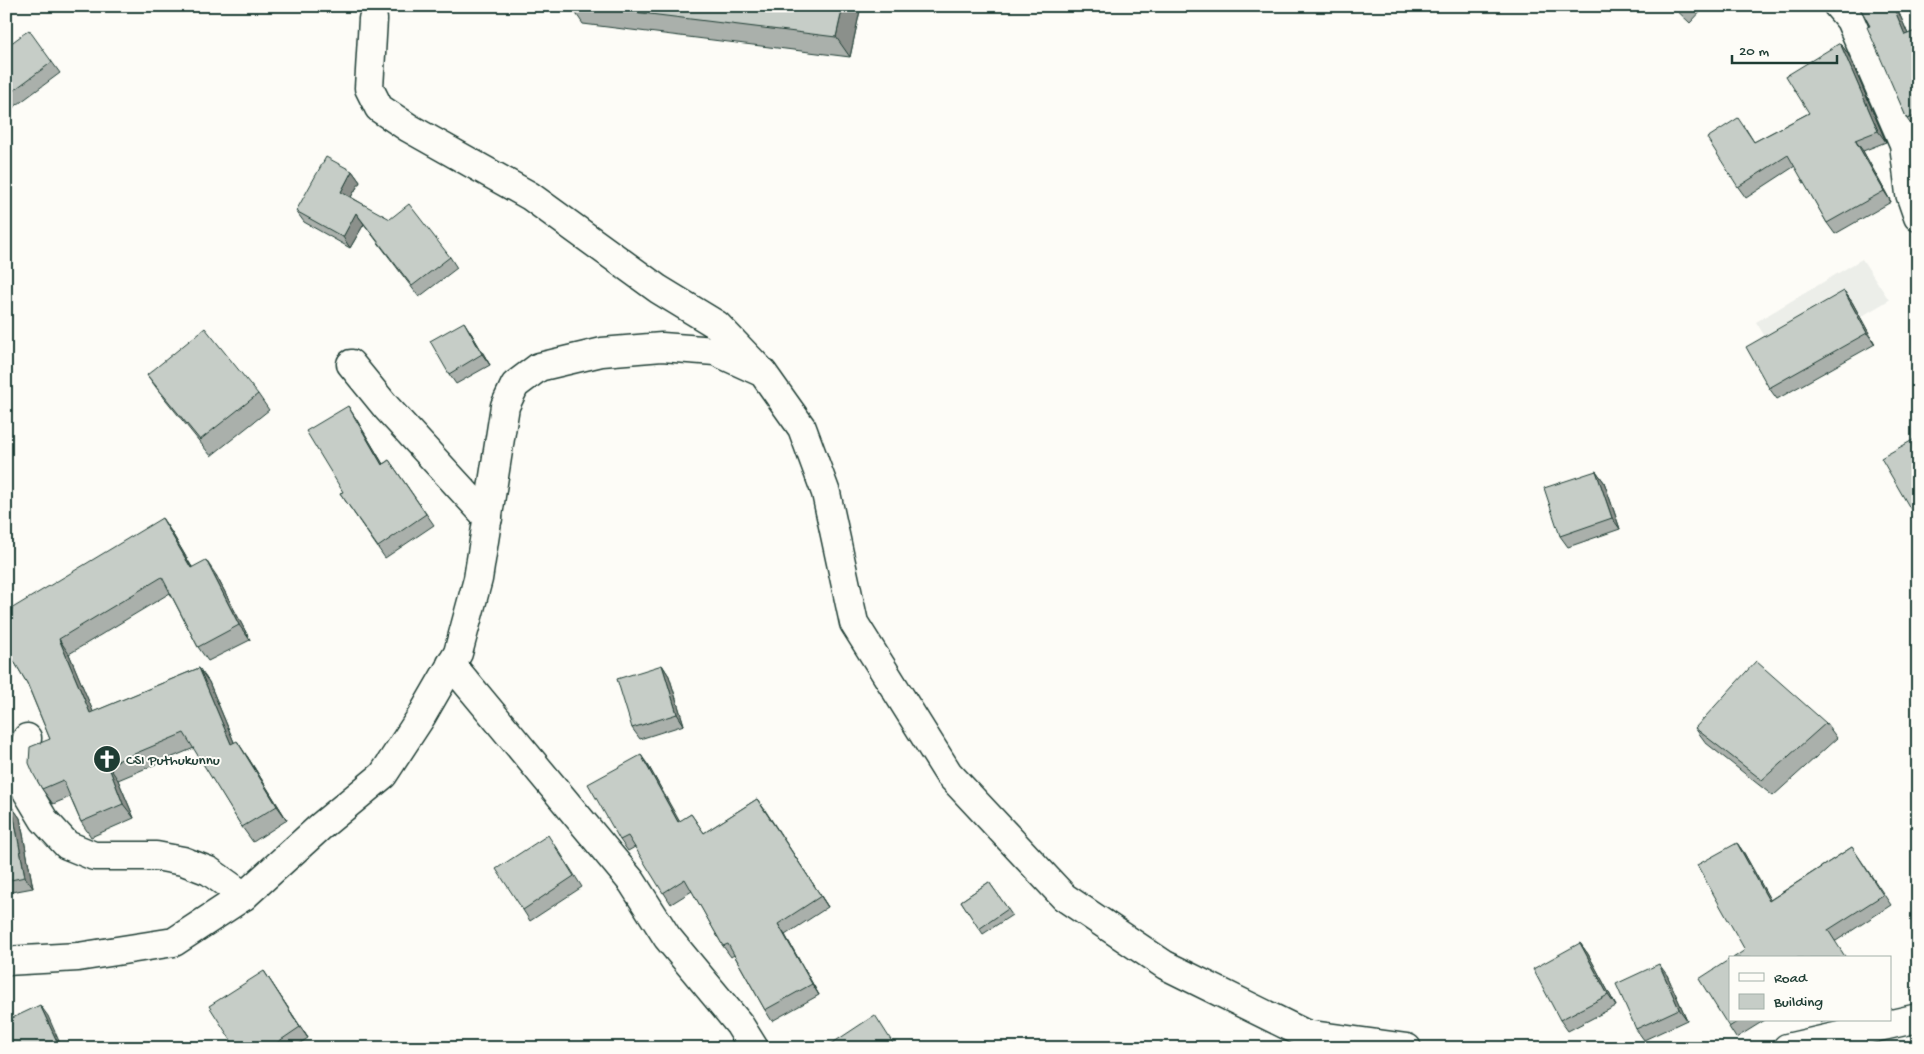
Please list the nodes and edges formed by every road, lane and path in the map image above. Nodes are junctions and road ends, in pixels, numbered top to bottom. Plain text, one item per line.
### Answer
1 (1838, 6) edge
2 (373, 18) dead end
3 (1918, 217) edge
4 (351, 364) dead end
5 (763, 373) junction
6 (488, 518) junction
7 (451, 664) junction
8 (27, 738) dead end
9 (244, 896) junction
10 (6, 961) edge
11 (1918, 1018) edge
12 (754, 1048) edge
13 (1407, 1048) edge
14 (1787, 1048) edge

1 - 3 main road
2 - 5 main road
4 - 6 main road
5 - 6 main road
5 - 13 main road
6 - 7 main road
7 - 9 main road
7 - 12 main road
8 - 9 main road
9 - 10 main road
11 - 14 main road

